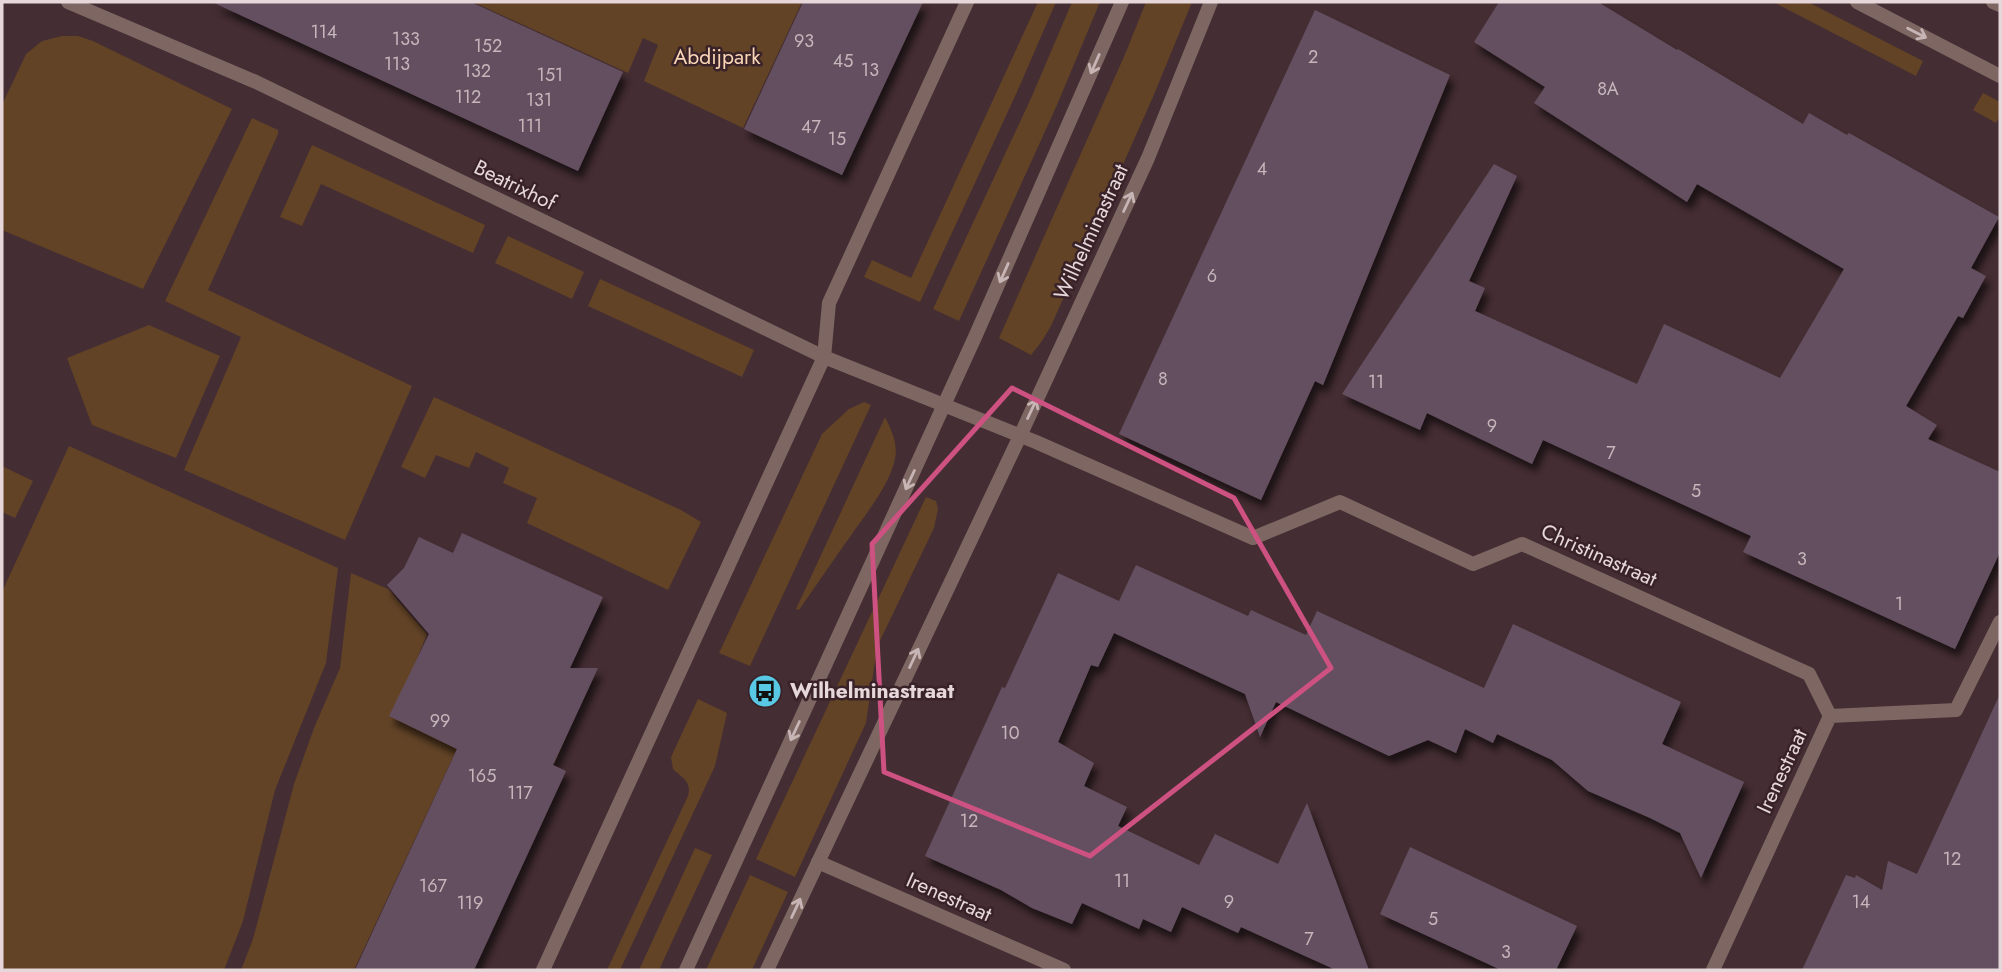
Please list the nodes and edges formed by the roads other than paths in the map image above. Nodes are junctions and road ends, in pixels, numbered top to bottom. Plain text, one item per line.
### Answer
1 (68, 2) edge
2 (967, 2) edge
3 (1122, 2) edge
4 (1210, 2) edge
5 (1857, 2) edge
6 (1993, 2) edge
7 (2000, 5) edge
8 (2000, 76) edge
9 (824, 357) junction
10 (944, 405) junction
11 (1020, 436) junction
12 (2000, 622) edge
13 (1830, 716) junction
14 (818, 862) junction
15 (543, 970) edge
16 (686, 970) edge
17 (767, 970) edge
18 (1065, 970) edge
19 (1713, 970) edge

1 - 9 street, Beatrixhof
2 - 9 street
3 -> 10 street
11 -> 4 street, Wilhelminastraat
5 -> 8 street
6 - 7 street
9 - 10 street, Beatrixhof
9 - 15 street
10 - 11 street, Christinastraat
10 -> 16 street
11 - 13 street, Christinastraat
14 -> 11 street, Wilhelminastraat
12 - 13 street, Irenestraat
13 - 19 street, Irenestraat
17 -> 14 street, Wilhelminastraat
14 - 18 street, Irenestraat

